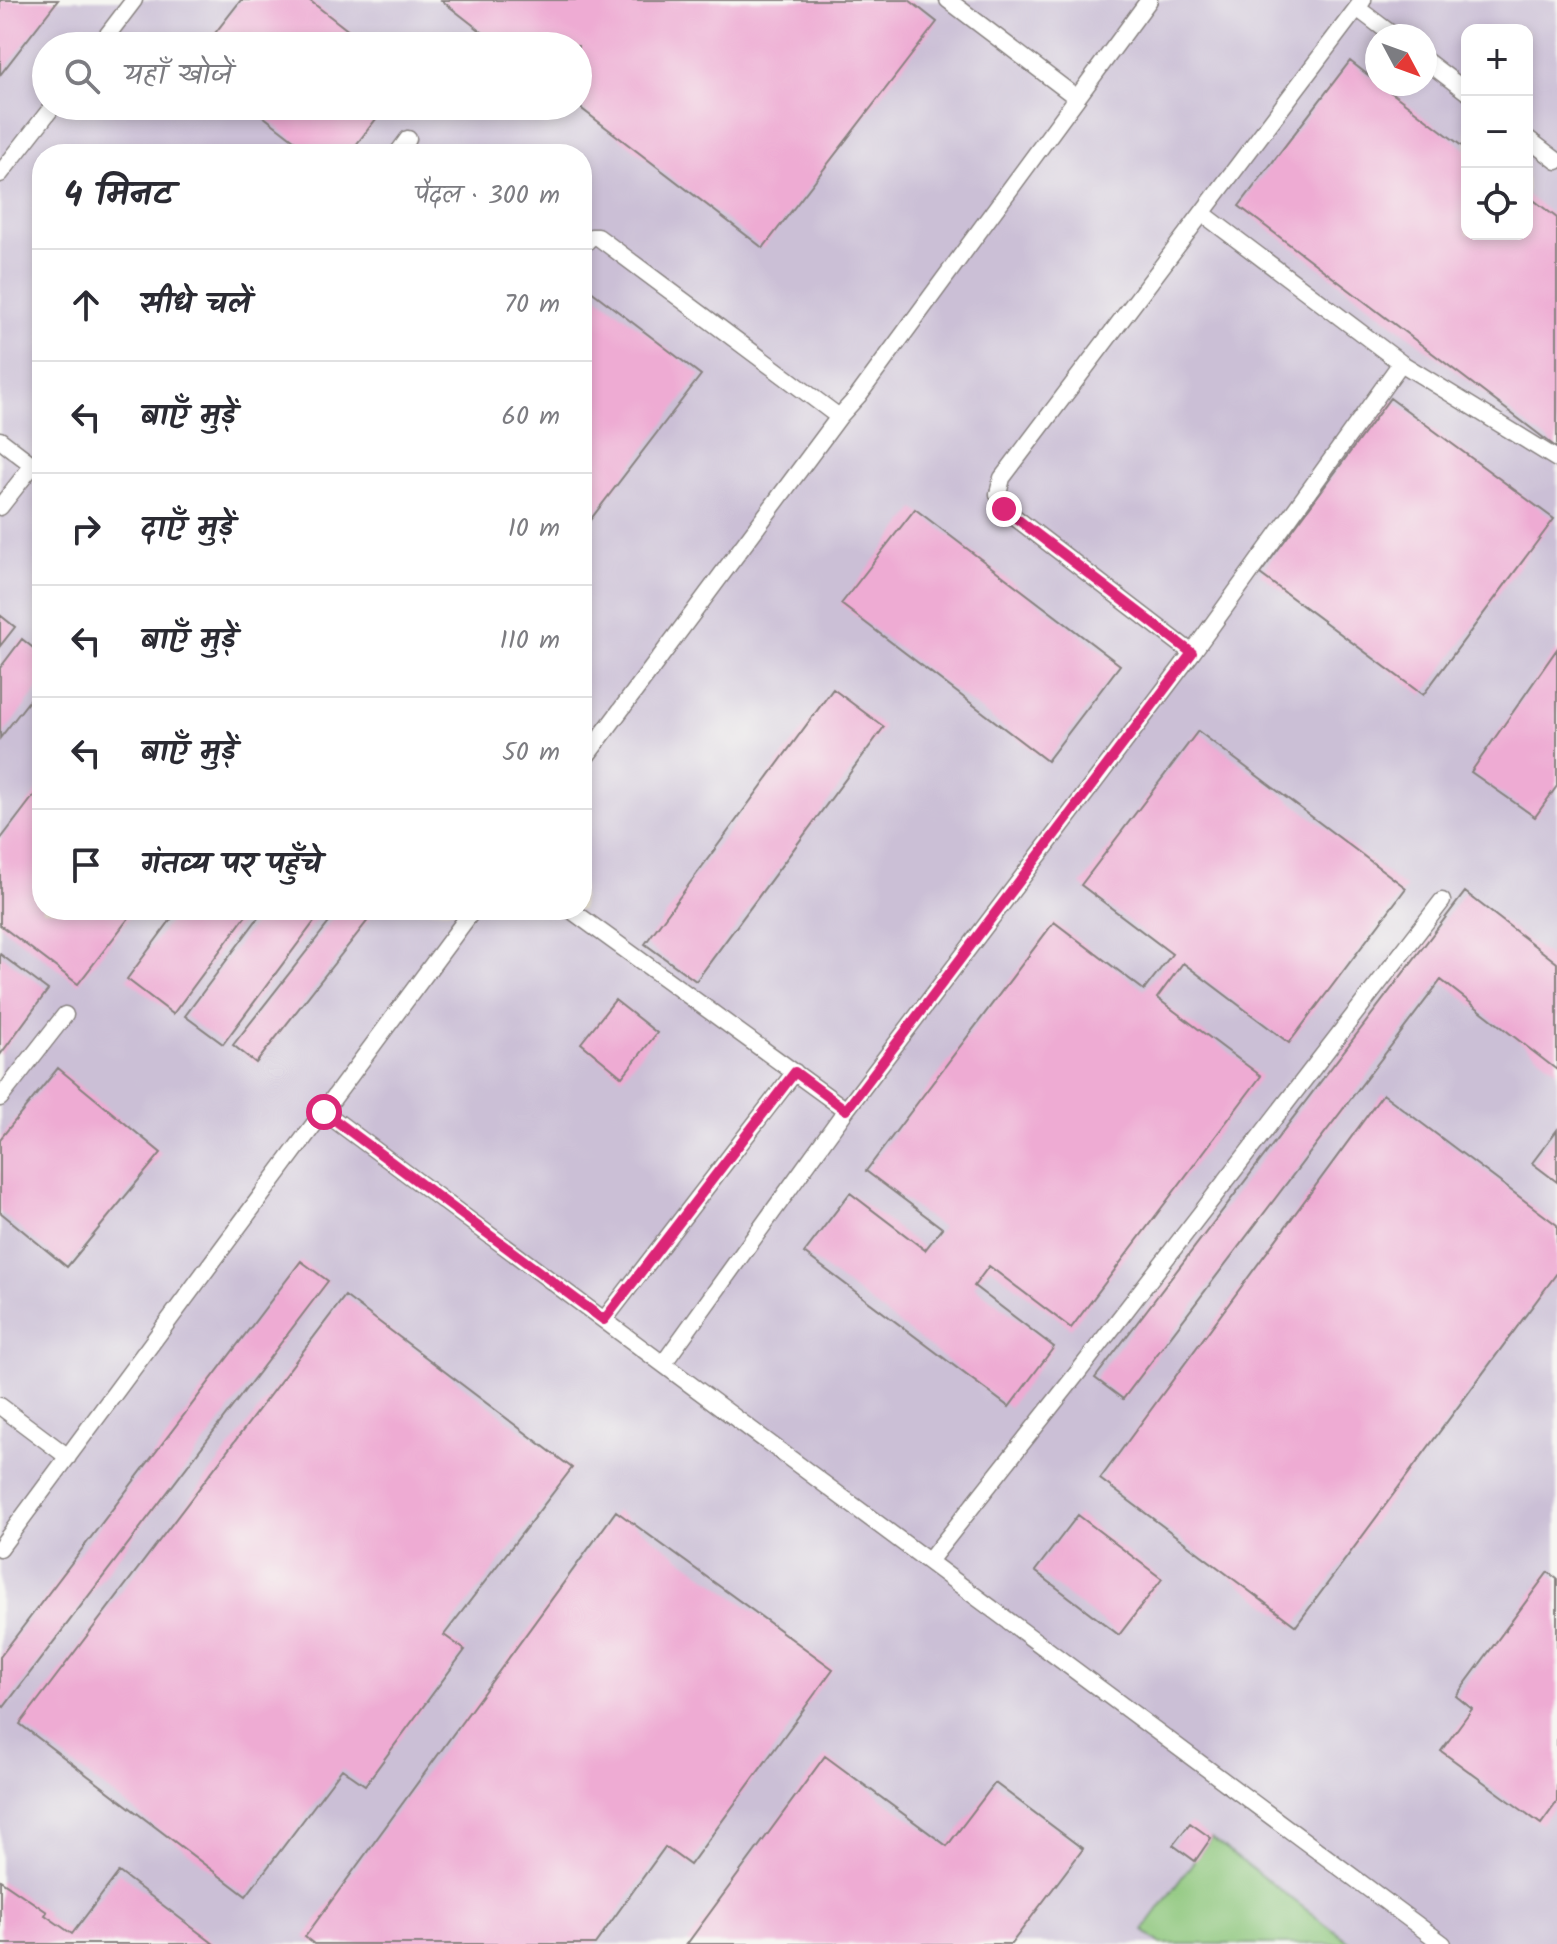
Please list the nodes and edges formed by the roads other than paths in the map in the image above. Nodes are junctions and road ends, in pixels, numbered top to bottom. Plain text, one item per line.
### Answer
1 (134, 0) edge
2 (948, 0) edge
3 (1149, 0) edge
4 (1360, 4) edge
5 (1381, 24) edge
6 (110, 32) edge
7 (1437, 69) edge
8 (1461, 87) edge
9 (1077, 98) junction
10 (42, 120) edge
11 (408, 139) dead end
12 (1533, 143) edge
13 (404, 144) edge
14 (1557, 161) edge
15 (0, 174) edge
16 (1202, 213) junction
17 (592, 237) edge
18 (1401, 363) junction
19 (839, 417) junction
20 (0, 440) edge
21 (1557, 459) edge
22 (32, 464) edge
23 (32, 473) edge
24 (0, 507) edge
25 (1192, 653) junction
26 (592, 749) edge
27 (1442, 901) dead end
28 (466, 920) edge
29 (585, 920) edge
30 (65, 1015) dead end
31 (795, 1072) junction
32 (0, 1098) edge
33 (846, 1110) junction
34 (324, 1112) junction
35 (604, 1320) junction
36 (663, 1364) junction
37 (0, 1406) edge
38 (68, 1457) junction
39 (0, 1548) edge
40 (929, 1561) junction
41 (1443, 1944) edge

1 - 6 lane
2 - 9 lane
3 - 9 lane
4 - 5 lane
4 - 16 lane
7 - 8 lane
9 - 19 lane
10 - 15 lane
11 - 13 lane
12 - 14 lane
16 - 18 lane
16 - 25 lane
17 - 19 lane
18 - 21 lane
18 - 25 lane
19 - 26 lane
20 - 22 lane
23 - 24 lane
25 - 33 lane
27 - 40 lane
28 - 34 lane
29 - 31 lane
30 - 32 lane
31 - 33 lane
31 - 35 lane
33 - 36 lane
34 - 35 lane
34 - 38 lane
35 - 36 lane
36 - 40 lane
37 - 38 lane
38 - 39 lane
40 - 41 lane

